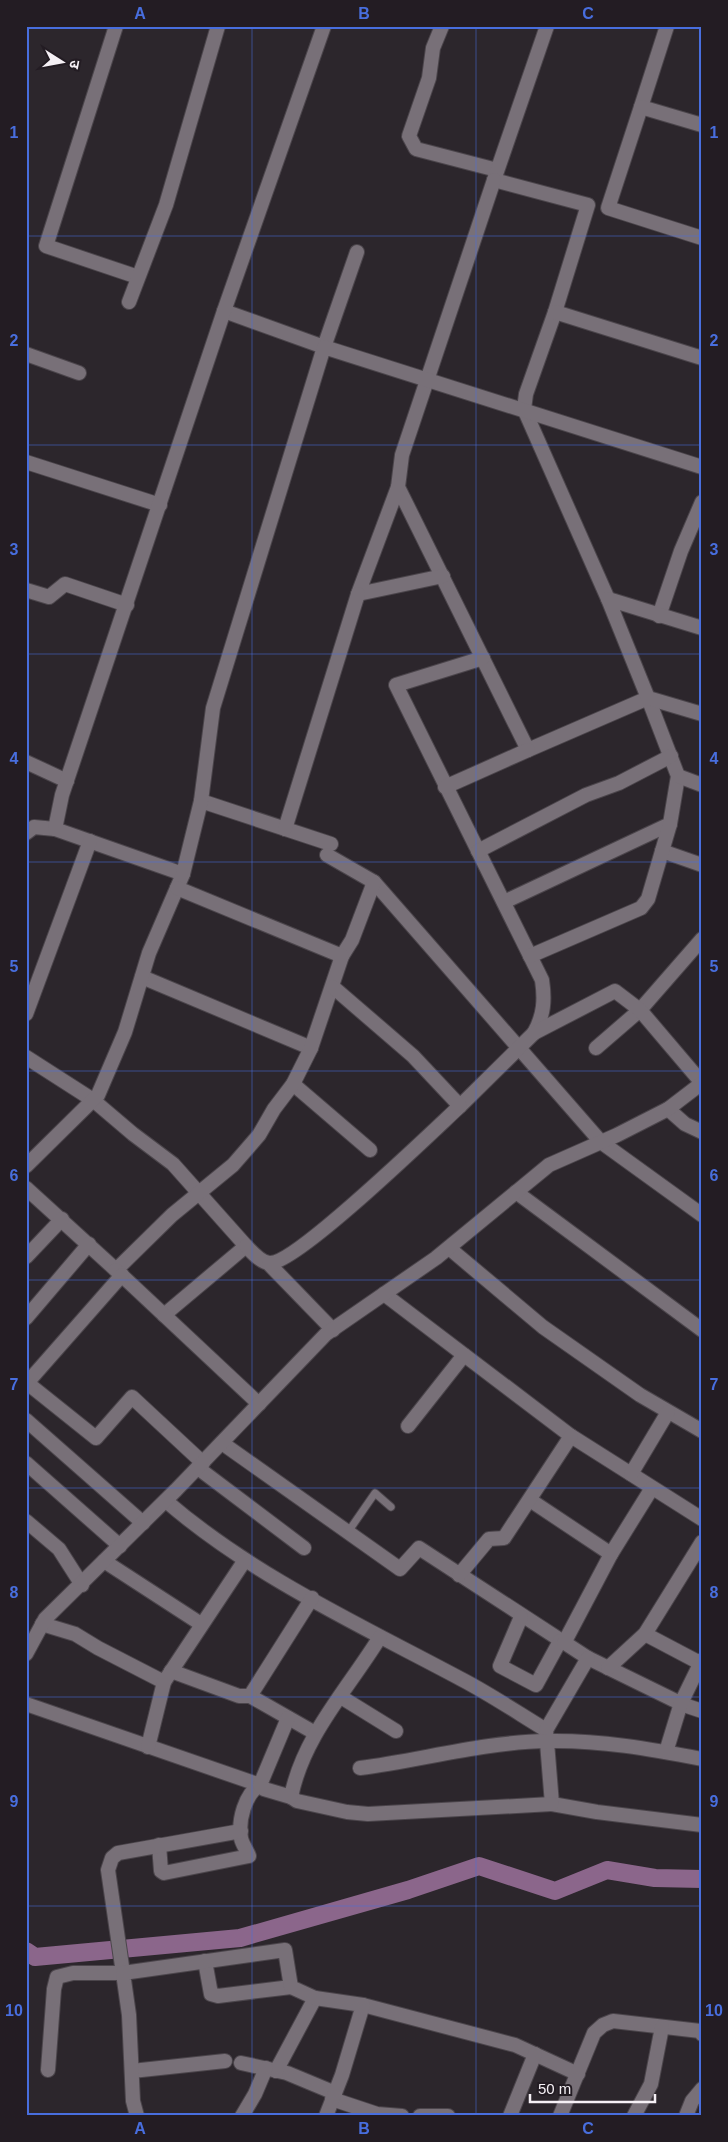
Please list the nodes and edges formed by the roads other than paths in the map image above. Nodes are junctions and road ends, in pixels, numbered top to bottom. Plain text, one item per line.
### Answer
1 (116, 26) edge
2 (218, 26) edge
3 (324, 26) edge
4 (442, 26) edge
5 (547, 26) edge
6 (667, 26) edge
7 (641, 107) junction
8 (702, 125) edge
9 (496, 175) junction
10 (588, 205) junction
11 (608, 208) junction
12 (702, 238) edge
13 (357, 252) dead end
14 (138, 277) junction
15 (129, 302) dead end
16 (224, 311) junction
17 (555, 312) junction
18 (324, 347) junction
19 (26, 354) edge
20 (702, 358) edge
21 (79, 373) dead end
22 (426, 381) junction
23 (524, 409) junction
24 (26, 462) edge
25 (702, 467) edge
26 (398, 487) junction
27 (702, 502) edge
28 (160, 505) junction
29 (443, 576) junction
30 (26, 590) edge
31 (358, 594) junction
32 (608, 599) junction
33 (127, 605) junction
34 (659, 616) junction
35 (702, 628) edge
36 (483, 658) junction
37 (648, 698) junction
38 (702, 714) edge
39 (528, 750) junction
40 (671, 756) junction
41 (26, 762) edge
42 (678, 776) junction
43 (67, 781) junction
44 (702, 784) edge
45 (445, 787) junction
46 (201, 801) junction
47 (670, 824) junction
48 (55, 829) junction
49 (285, 829) junction
50 (26, 833) edge
51 (90, 841) junction
52 (478, 851) junction
53 (662, 851) junction
54 (702, 865) edge
55 (183, 874) junction
56 (374, 882) junction
57 (177, 888) junction
58 (504, 902) junction
59 (702, 939) edge
60 (342, 956) junction
61 (530, 956) junction
62 (142, 977) junction
63 (332, 987) junction
64 (640, 1010) junction
65 (26, 1014) edge
66 (534, 1033) junction
67 (311, 1048) junction
68 (519, 1048) junction
69 (596, 1048) dead end
70 (26, 1057) edge
71 (702, 1083) edge
72 (293, 1084) junction
73 (93, 1100) junction
74 (460, 1106) junction
75 (668, 1109) junction
76 (702, 1132) edge
77 (601, 1142) junction
78 (370, 1150) dead end
79 (26, 1166) edge
80 (26, 1188) edge
81 (516, 1192) junction
82 (199, 1193) junction
83 (702, 1215) edge
84 (62, 1218) junction
85 (89, 1244) junction
86 (246, 1246) junction
87 (449, 1248) junction
88 (26, 1257) edge
89 (269, 1264) junction
90 (119, 1273) junction
91 (384, 1294) junction
92 (164, 1315) junction
93 (26, 1318) edge
94 (332, 1330) junction
95 (702, 1330) edge
96 (464, 1355) junction
97 (27, 1382) edge
98 (259, 1404) junction
99 (668, 1412) junction
100 (26, 1420) edge
101 (408, 1426) dead end
102 (702, 1431) edge
103 (571, 1436) junction
104 (222, 1443) junction
105 (26, 1462) edge
106 (201, 1465) junction
107 (631, 1474) junction
108 (652, 1488) junction
109 (530, 1500) junction
110 (166, 1501) junction
111 (391, 1507) dead end
112 (702, 1519) edge
113 (26, 1521) edge
114 (143, 1523) junction
115 (348, 1532) junction
116 (702, 1542) edge
117 (120, 1546) junction
118 (304, 1548) dead end
119 (611, 1554) junction
120 (697, 1559) edge
121 (245, 1560) junction
122 (104, 1561) junction
123 (459, 1575) junction
124 (82, 1585) junction
125 (312, 1598) junction
126 (521, 1617) junction
127 (42, 1624) junction
128 (201, 1624) junction
129 (645, 1634) junction
130 (380, 1637) junction
131 (562, 1642) junction
132 (26, 1654) edge
133 (588, 1658) junction
134 (701, 1661) edge
135 (608, 1668) junction
136 (168, 1677) junction
137 (250, 1696) junction
138 (341, 1697) junction
139 (26, 1704) edge
140 (681, 1704) junction
141 (702, 1711) edge
142 (288, 1718) junction
143 (396, 1731) dead end
144 (315, 1733) junction
145 (546, 1735) junction
146 (148, 1747) junction
147 (666, 1752) junction
148 (702, 1759) edge
149 (360, 1768) dead end
150 (260, 1785) junction
151 (291, 1797) junction
152 (552, 1804) junction
153 (702, 1824) edge
154 (241, 1831) junction
155 (159, 1845) junction
156 (205, 1961) junction
157 (122, 1968) junction
158 (291, 1987) junction
159 (315, 1998) junction
160 (362, 2005) junction
161 (662, 2027) junction
162 (702, 2034) edge
163 (534, 2054) junction
164 (225, 2061) dead end
165 (241, 2063) dead end
166 (48, 2070) dead end
167 (271, 2070) junction
168 (132, 2071) junction
169 (578, 2074) junction
170 (702, 2089) edge
171 (333, 2096) junction
172 (137, 2116) edge
173 (242, 2116) edge
174 (326, 2116) edge
175 (402, 2116) edge
176 (420, 2116) edge
177 (448, 2116) edge
178 (510, 2116) edge
179 (560, 2116) edge
180 (634, 2116) edge
181 (686, 2116) edge

1 - 14 street
2 - 14 street
3 - 16 street
4 - 9 street
5 - 9 street
6 - 7 street
7 - 8 street
7 - 11 street
9 - 10 street
9 - 22 street
10 - 11 street
10 - 17 street
11 - 12 street
13 - 18 street
14 - 15 street
16 - 18 street
16 - 28 street
17 - 20 street
17 - 23 street
18 - 22 street
18 - 46 street
19 - 21 street
22 - 23 street
22 - 26 street
23 - 25 street
23 - 32 street
24 - 28 street
26 - 29 street
26 - 31 street
27 - 34 street
28 - 33 street
29 - 31 street
29 - 36 street
30 - 33 street
31 - 49 street
32 - 34 street
32 - 37 street
33 - 43 street
34 - 35 street
36 - 39 street
36 - 45 street
37 - 38 street
37 - 39 street
37 - 40 street
39 - 45 street
40 - 42 street
40 - 52 street
41 - 43 street
42 - 44 street
42 - 47 street
43 - 48 street
45 - 52 street
46 - 49 street
46 - 55 street
47 - 53 street
47 - 58 street
48 - 50 street
48 - 51 street
49 - 56 street
51 - 55 street
51 - 65 street
52 - 58 street
53 - 54 street
53 - 61 street
55 - 57 street
56 - 60 street
56 - 68 street
57 - 60 street
57 - 62 street
58 - 61 street
59 - 64 street
60 - 63 street
61 - 66 street
62 - 67 street
62 - 73 street
63 - 67 street
63 - 74 street
64 - 66 street
64 - 69 street
64 - 71 street
66 - 68 street
67 - 72 street
68 - 74 street
68 - 77 street
70 - 73 street
71 - 75 street
72 - 78 street
72 - 82 street
73 - 79 street
73 - 82 street
74 - 89 street
75 - 76 street
75 - 77 street
77 - 81 street
77 - 83 street
80 - 84 street
81 - 87 street
81 - 95 street
82 - 86 street
82 - 90 street
84 - 85 street
84 - 88 street
85 - 90 street
85 - 93 street
86 - 89 street
86 - 92 street
87 - 91 street
87 - 99 street
89 - 94 street
90 - 92 street
90 - 97 street
91 - 94 street
91 - 96 street
92 - 98 street
94 - 98 street
96 - 101 street
96 - 103 street
97 - 106 street
98 - 104 street
99 - 102 street
99 - 107 street
100 - 114 street
103 - 107 street
103 - 109 street
104 - 106 street
104 - 115 street
105 - 117 street
106 - 110 street
106 - 118 street
107 - 108 street
108 - 112 street
108 - 119 street
109 - 119 street
109 - 123 street
110 - 114 street
110 - 121 street
111 - 115 lane
113 - 124 street
114 - 117 street
115 - 123 street
116 - 120 street
117 - 122 street
119 - 131 street
120 - 129 street
121 - 125 street
121 - 128 street
122 - 124 street
122 - 128 street
123 - 126 street
124 - 127 street
125 - 130 street
125 - 137 street
126 - 131 street
126 - 131 street
127 - 132 street
127 - 136 street
128 - 136 street
129 - 134 street
129 - 135 street
130 - 138 street
130 - 145 street
131 - 133 street
133 - 135 street
133 - 145 street
134 - 140 street
135 - 140 street
136 - 137 street
136 - 146 street
137 - 142 street
138 - 143 street
138 - 144 street
139 - 146 street
140 - 141 street
140 - 147 street
142 - 144 street
142 - 150 street
144 - 151 street
145 - 147 street
145 - 149 street
145 - 152 street
146 - 150 street
147 - 148 street
150 - 151 street
150 - 154 street
151 - 152 street
152 - 153 street
154 - 155 street
154 - 155 street
155 - 157 street
156 - 157 street
156 - 158 street
156 - 158 street
157 - 166 street
157 - 168 street
158 - 159 street
159 - 160 street
159 - 167 street
160 - 163 street
160 - 171 street
161 - 162 street
161 - 169 street
161 - 180 street
163 - 169 street
163 - 178 street
164 - 168 street
165 - 167 street
167 - 171 street
167 - 173 street
168 - 172 street
169 - 179 street
170 - 181 street
171 - 174 street
171 - 175 street
176 - 177 street

